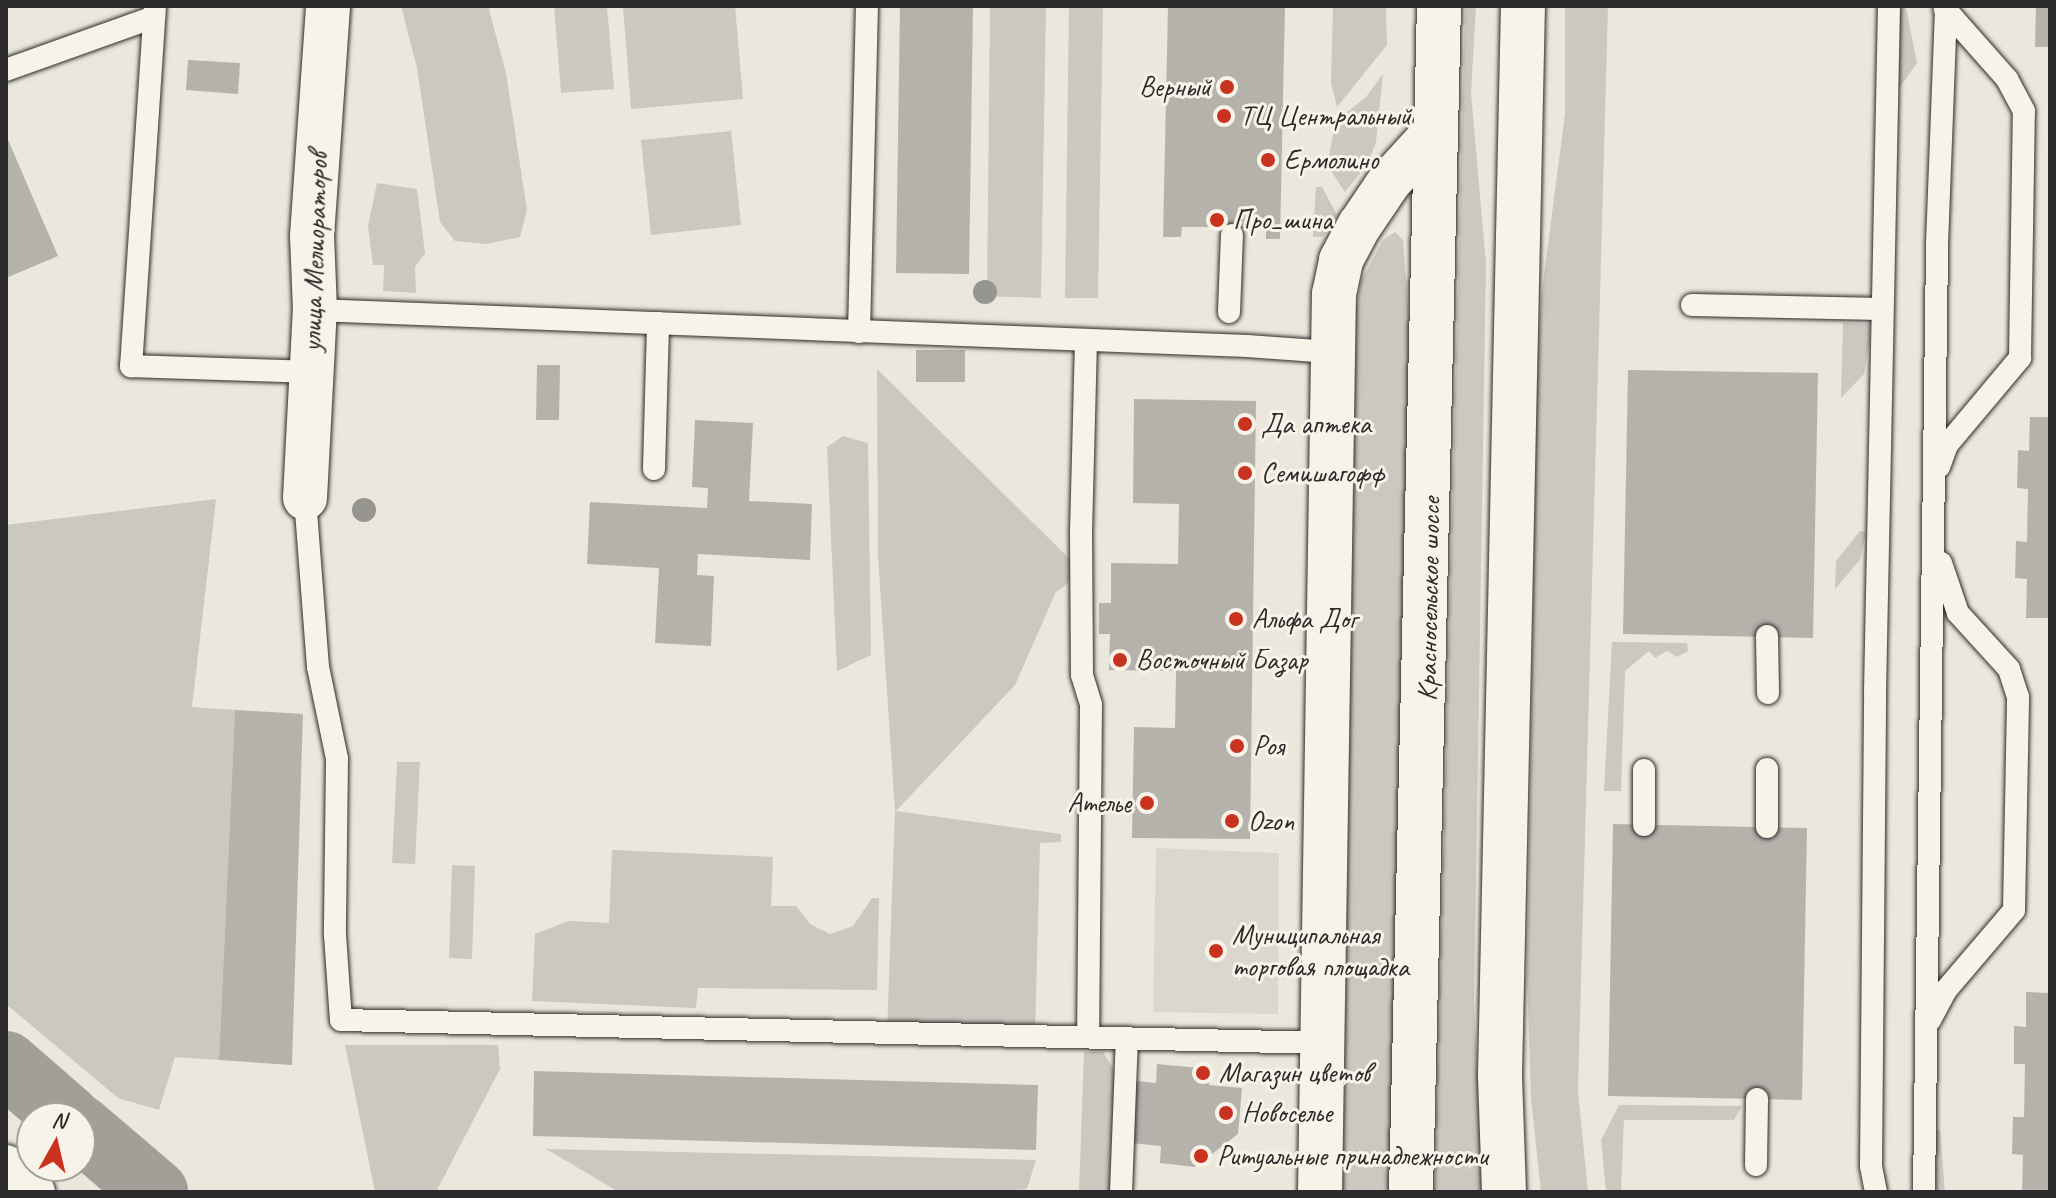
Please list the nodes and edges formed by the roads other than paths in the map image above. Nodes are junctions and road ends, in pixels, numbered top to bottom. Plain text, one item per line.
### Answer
1 (328, 6) edge
2 (867, 6) edge
3 (1439, 6) edge
4 (1523, 6) edge
5 (1889, 6) edge
6 (1945, 8) edge
7 (154, 12) edge
8 (6, 70) edge
9 (1433, 134) junction
10 (1232, 235) dead end
11 (1692, 305) dead end
12 (1881, 309) junction
13 (315, 310) junction
14 (1229, 312) dead end
15 (658, 323) junction
16 (859, 332) junction
17 (1086, 341) junction
18 (1333, 357) junction
19 (311, 372) junction
20 (654, 469) dead end
21 (1936, 476) junction
22 (305, 498) joint
23 (1936, 549) junction
24 (1767, 636) dead end
25 (1768, 693) dead end
26 (1767, 769) dead end
27 (1644, 770) dead end
28 (1644, 825) dead end
29 (1767, 827) dead end
30 (1928, 1024) junction
31 (1088, 1037) junction
32 (1127, 1039) junction
33 (1324, 1043) junction
34 (1757, 1099) dead end
35 (1756, 1165) dead end
36 (6, 1167) edge
37 (33, 1192) edge
38 (1121, 1192) edge
39 (1320, 1192) edge
40 (1411, 1192) edge
41 (1504, 1192) edge
42 (1876, 1192) edge
43 (1924, 1192) edge

1 - 13 main road, улица Мелиораторов
2 - 16 lane
3 - 9 main road, Красносельское шоссе
4 - 41 main road
5 - 12 lane
6 - 21 lane
6 - 21 lane
7 - 8 lane
7 - 19 lane
9 - 18 main road
9 - 40 main road, Красносельское шоссе
10 - 14 lane
11 - 12 lane
12 - 42 lane
13 - 15 lane
13 - 19 main road, улица Мелиораторов
15 - 16 lane
15 - 20 lane
16 - 17 lane
17 - 18 lane
17 - 31 lane
18 - 33 main road
19 - 22 main road, улица Мелиораторов
21 - 23 lane
22 - 31 lane
23 - 30 lane
23 - 30 lane
24 - 25 lane
26 - 29 lane
27 - 28 lane
30 - 43 lane
31 - 32 lane
32 - 33 lane
32 - 38 lane
33 - 39 main road
34 - 35 lane
36 - 37 main road

